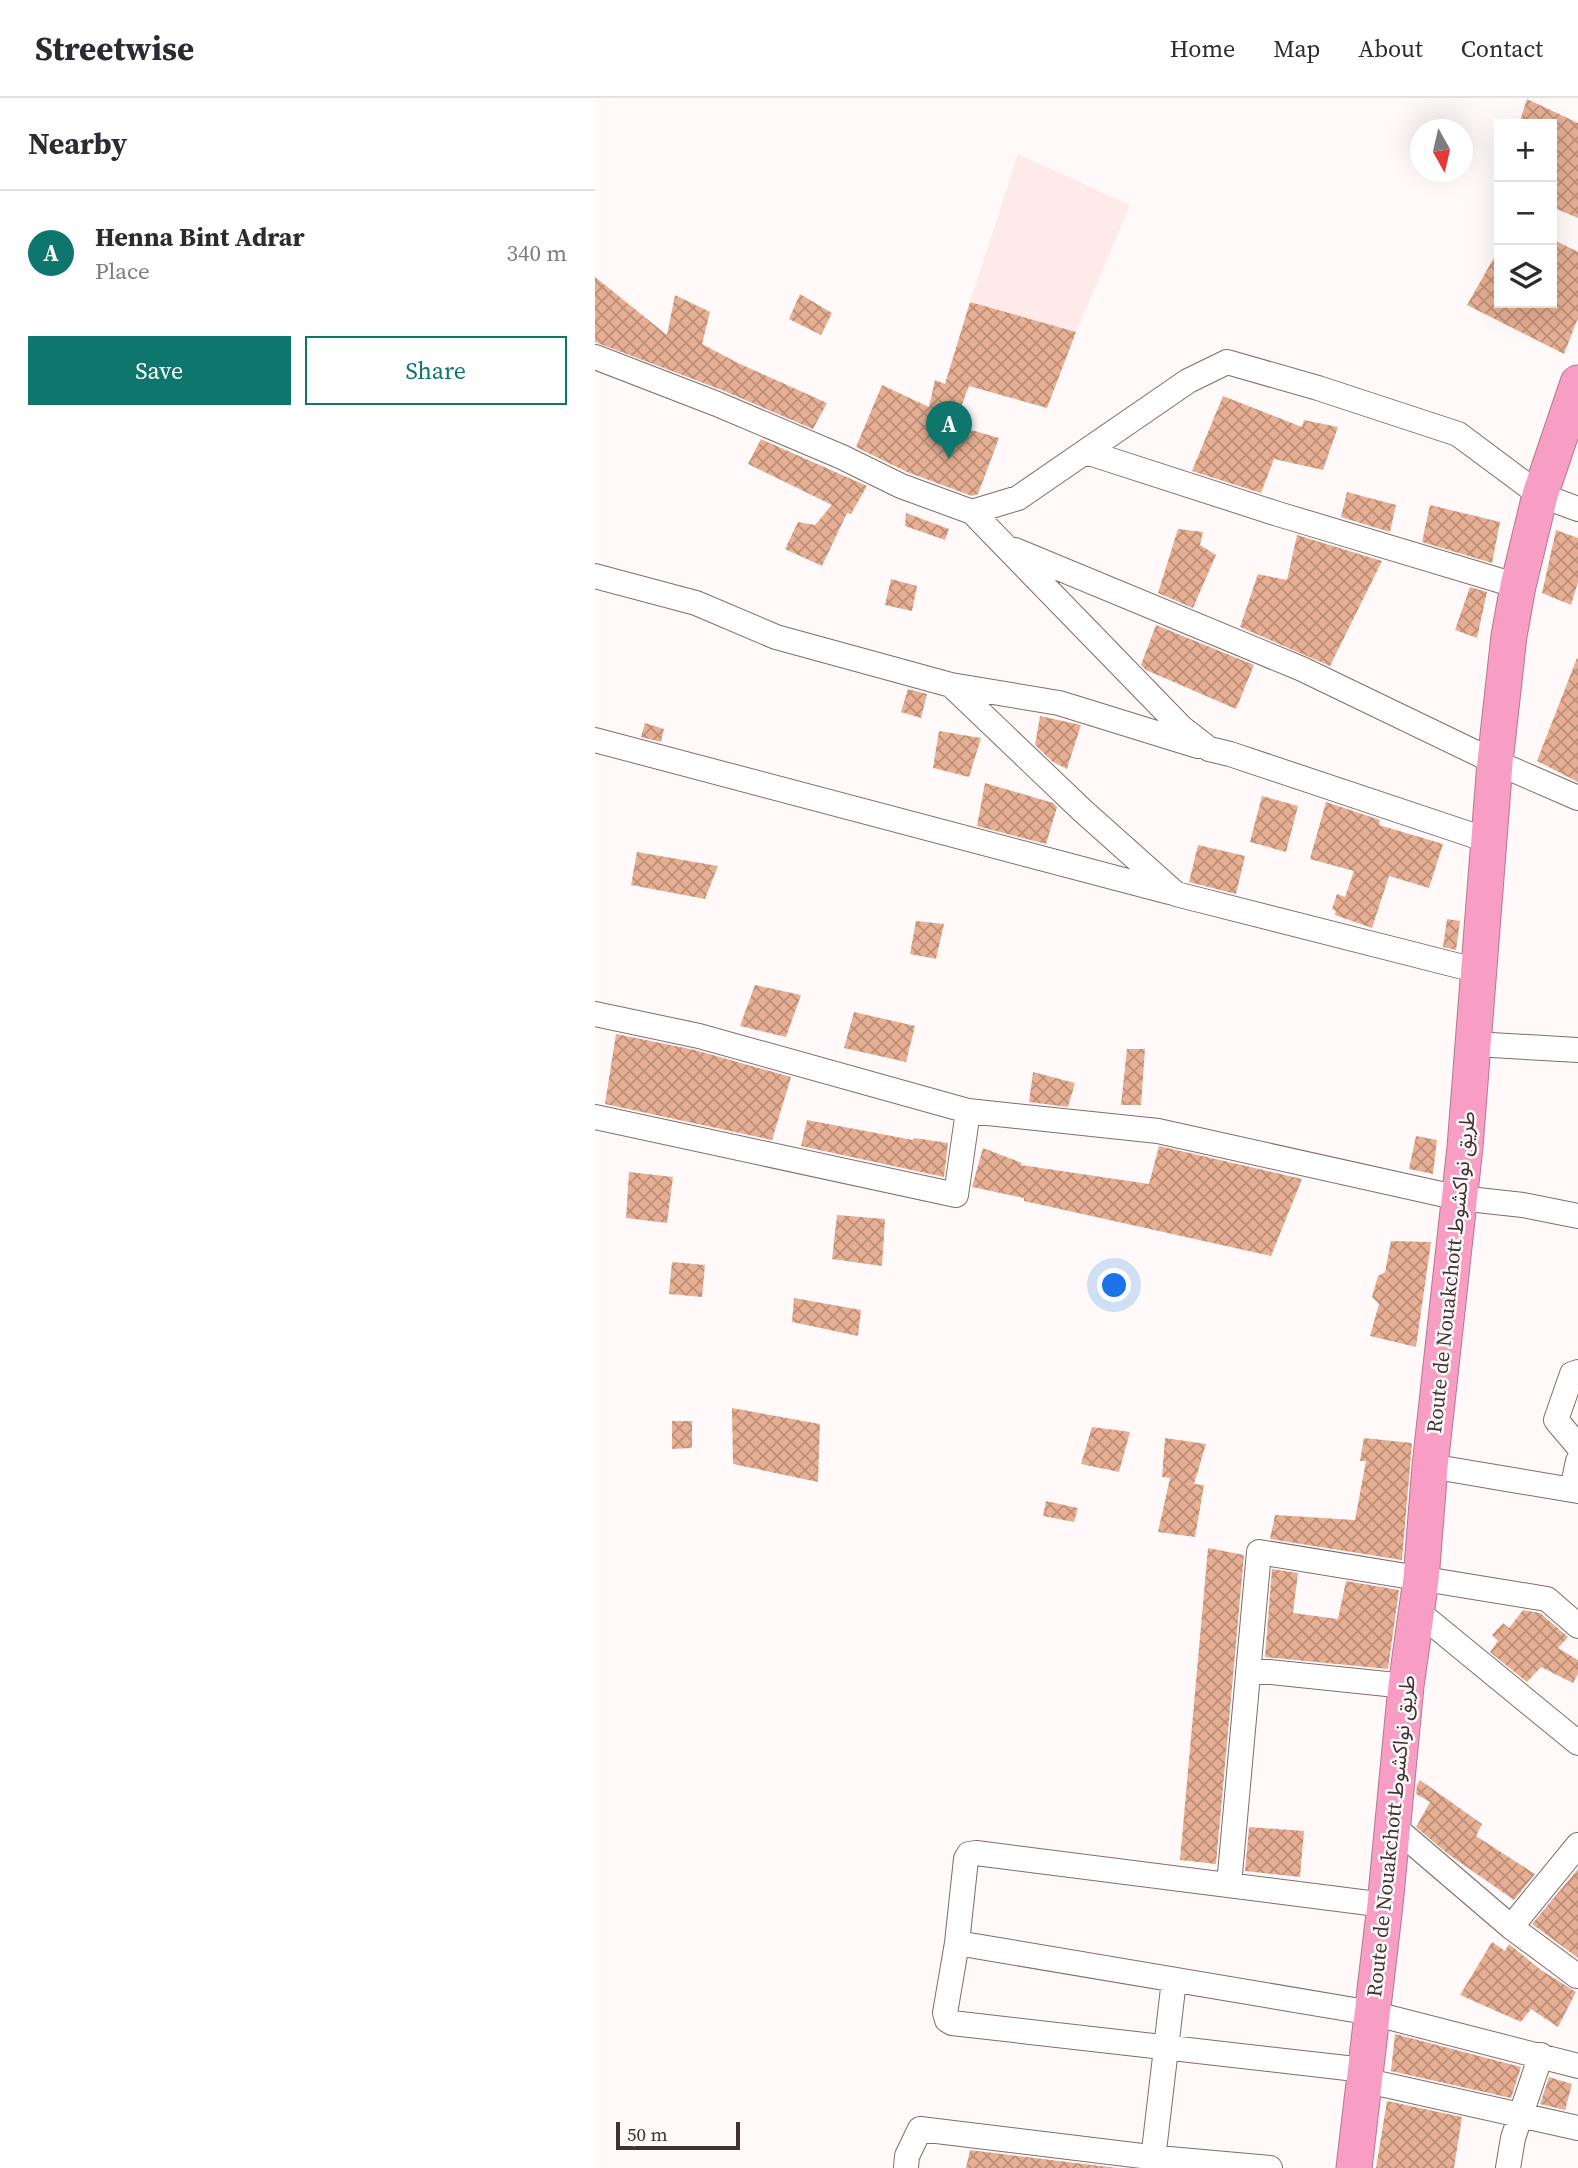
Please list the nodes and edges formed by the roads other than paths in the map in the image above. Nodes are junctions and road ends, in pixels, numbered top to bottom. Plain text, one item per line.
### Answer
1 (595, 357) edge
2 (1578, 383) edge
3 (1571, 421) edge
4 (1086, 452) junction
5 (1540, 495) junction
6 (1578, 509) edge
7 (972, 512) junction
8 (1004, 546) junction
9 (595, 576) edge
10 (1518, 586) junction
11 (951, 685) junction
12 (595, 740) edge
13 (1209, 749) junction
14 (1495, 762) junction
15 (1578, 798) edge
16 (1490, 841) junction
17 (1176, 894) junction
18 (1479, 971) junction
19 (595, 1014) edge
20 (1474, 1044) junction
21 (1578, 1051) edge
22 (968, 1111) junction
23 (595, 1117) edge
24 (1459, 1198) junction
25 (1578, 1216) edge
26 (1578, 1372) edge
27 (1578, 1446) edge
28 (1578, 1461) edge
29 (1430, 1466) junction
30 (1575, 1491) edge
31 (1419, 1595) junction
32 (1547, 1600) junction
33 (1578, 1606) edge
34 (1578, 1626) edge
35 (1250, 1670) junction
36 (1406, 1686) junction
37 (1578, 1743) edge
38 (1393, 1826) junction
39 (1578, 1845) edge
40 (1229, 1885) junction
41 (1385, 1905) junction
42 (1511, 1927) junction
43 (957, 1943) junction
44 (1577, 1976) edge
45 (1174, 1980) junction
46 (1372, 2013) junction
47 (1166, 2048) junction
48 (1541, 2055) junction
49 (1578, 2066) edge
50 (1364, 2075) junction
51 (1521, 2115) junction
52 (1578, 2128) edge
53 (1152, 2162) edge
54 (906, 2168) edge
55 (1270, 2168) edge
56 (1354, 2168) edge
57 (1508, 2168) edge

1 - 7 street
2 - 3 highway, Route de Nouakchott طريق نواكشوط
3 - 5 highway, Route de Nouakchott طريق نواكشوط
4 - 5 street
4 - 7 street
4 - 10 street
5 - 6 street
5 - 10 highway, Route de Nouakchott طريق نواكشوط
7 - 8 street
8 - 13 street
8 - 14 street
9 - 11 street
10 - 14 highway, Route de Nouakchott طريق نواكشوط
11 - 13 street
11 - 17 street
12 - 17 street
13 - 16 street
14 - 15 street
14 - 16 highway, Route de Nouakchott طريق نواكشوط
16 - 18 highway, Route de Nouakchott طريق نواكشوط
17 - 18 street
18 - 20 highway, Route de Nouakchott طريق نواكشوط
19 - 22 street
20 - 21 street
20 - 24 highway, Route de Nouakchott طريق نواكشوط
22 - 23 street
22 - 24 street
24 - 25 street
24 - 29 highway, Route de Nouakchott طريق نواكشوط
26 - 27 street
28 - 30 street
29 - 30 street
29 - 31 highway, Route de Nouakchott طريق نواكشوط
31 - 32 street
31 - 35 street
31 - 36 highway, Route de Nouakchott طريق نواكشوط
31 - 37 street
32 - 33 street
32 - 34 street
35 - 36 street
35 - 40 street
36 - 38 highway, Route de Nouakchott طريق نواكشوط
38 - 41 highway, Route de Nouakchott طريق نواكشوط
38 - 42 street
39 - 42 street
40 - 41 street
40 - 43 street
41 - 46 highway, Route de Nouakchott طريق نواكشوط
42 - 44 street
43 - 45 street
43 - 47 street
45 - 46 street
45 - 47 street
46 - 48 street
46 - 50 highway, Route de Nouakchott طريق نواكشوط
47 - 50 street
47 - 53 street
48 - 49 street
48 - 51 street
50 - 51 street
50 - 56 highway, Route de Nouakchott طريق نواكشوط
51 - 52 street
51 - 57 street
53 - 54 street
53 - 55 street

